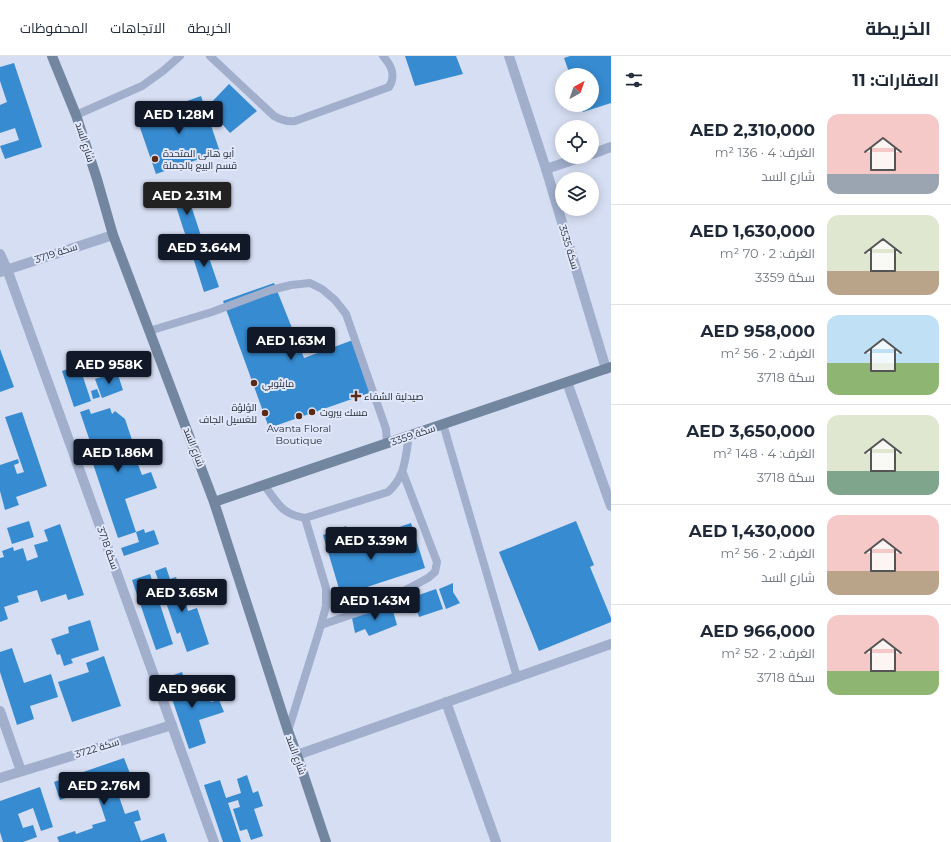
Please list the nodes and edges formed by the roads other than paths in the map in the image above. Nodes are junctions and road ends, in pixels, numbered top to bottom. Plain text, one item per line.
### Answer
1 (52, 56) edge
2 (180, 56) edge
3 (210, 56) edge
4 (383, 56) edge
5 (509, 56) edge
6 (76, 115) junction
7 (611, 147) edge
8 (599, 151) edge
9 (561, 164) edge
10 (546, 169) junction
11 (113, 235) junction
12 (0, 254) edge
13 (4, 270) edge
14 (149, 330) junction
15 (608, 368) edge
16 (567, 382) junction
17 (443, 424) junction
18 (409, 436) junction
19 (387, 444) junction
20 (403, 473) junction
21 (264, 485) junction
22 (214, 502) junction
23 (611, 506) edge
24 (305, 518) junction
25 (321, 625) junction
26 (611, 644) edge
27 (517, 678) junction
28 (446, 702) junction
29 (0, 711) edge
30 (172, 725) junction
31 (288, 731) junction
32 (297, 755) junction
33 (21, 771) junction
34 (0, 778) edge
35 (214, 842) edge
36 (326, 842) edge
37 (496, 842) edge

1 - 6 street, شارع السد
2 - 6 lane
3 - 4 lane
5 - 10 street, سكة 3535
6 - 11 street, شارع السد
7 - 8 street
9 - 10 street
10 - 15 street, سكة 3535
11 - 13 street, سكة 3719
11 - 14 street, شارع السد
12 - 13 street, سكة 3718
13 - 30 street, سكة 3718
14 - 19 lane
14 - 22 street, شارع السد
15 - 16 street, سكة 3359
16 - 17 street, سكة 3359
16 - 23 street
17 - 18 street, سكة 3359
17 - 27 lane
18 - 19 street, سكة 3359
18 - 20 lane
19 - 21 street, سكة 3359
20 - 24 lane
20 - 25 lane
21 - 22 street, سكة 3359
21 - 24 lane
22 - 31 street, شارع السد
24 - 25 lane
25 - 31 lane
26 - 27 street
27 - 28 street
28 - 32 street
28 - 37 street
29 - 33 street
30 - 33 street, سكة 3722
30 - 35 street, سكة 3718
31 - 32 street, شارع السد
32 - 36 street, شارع السد
33 - 34 street, سكة 3722

